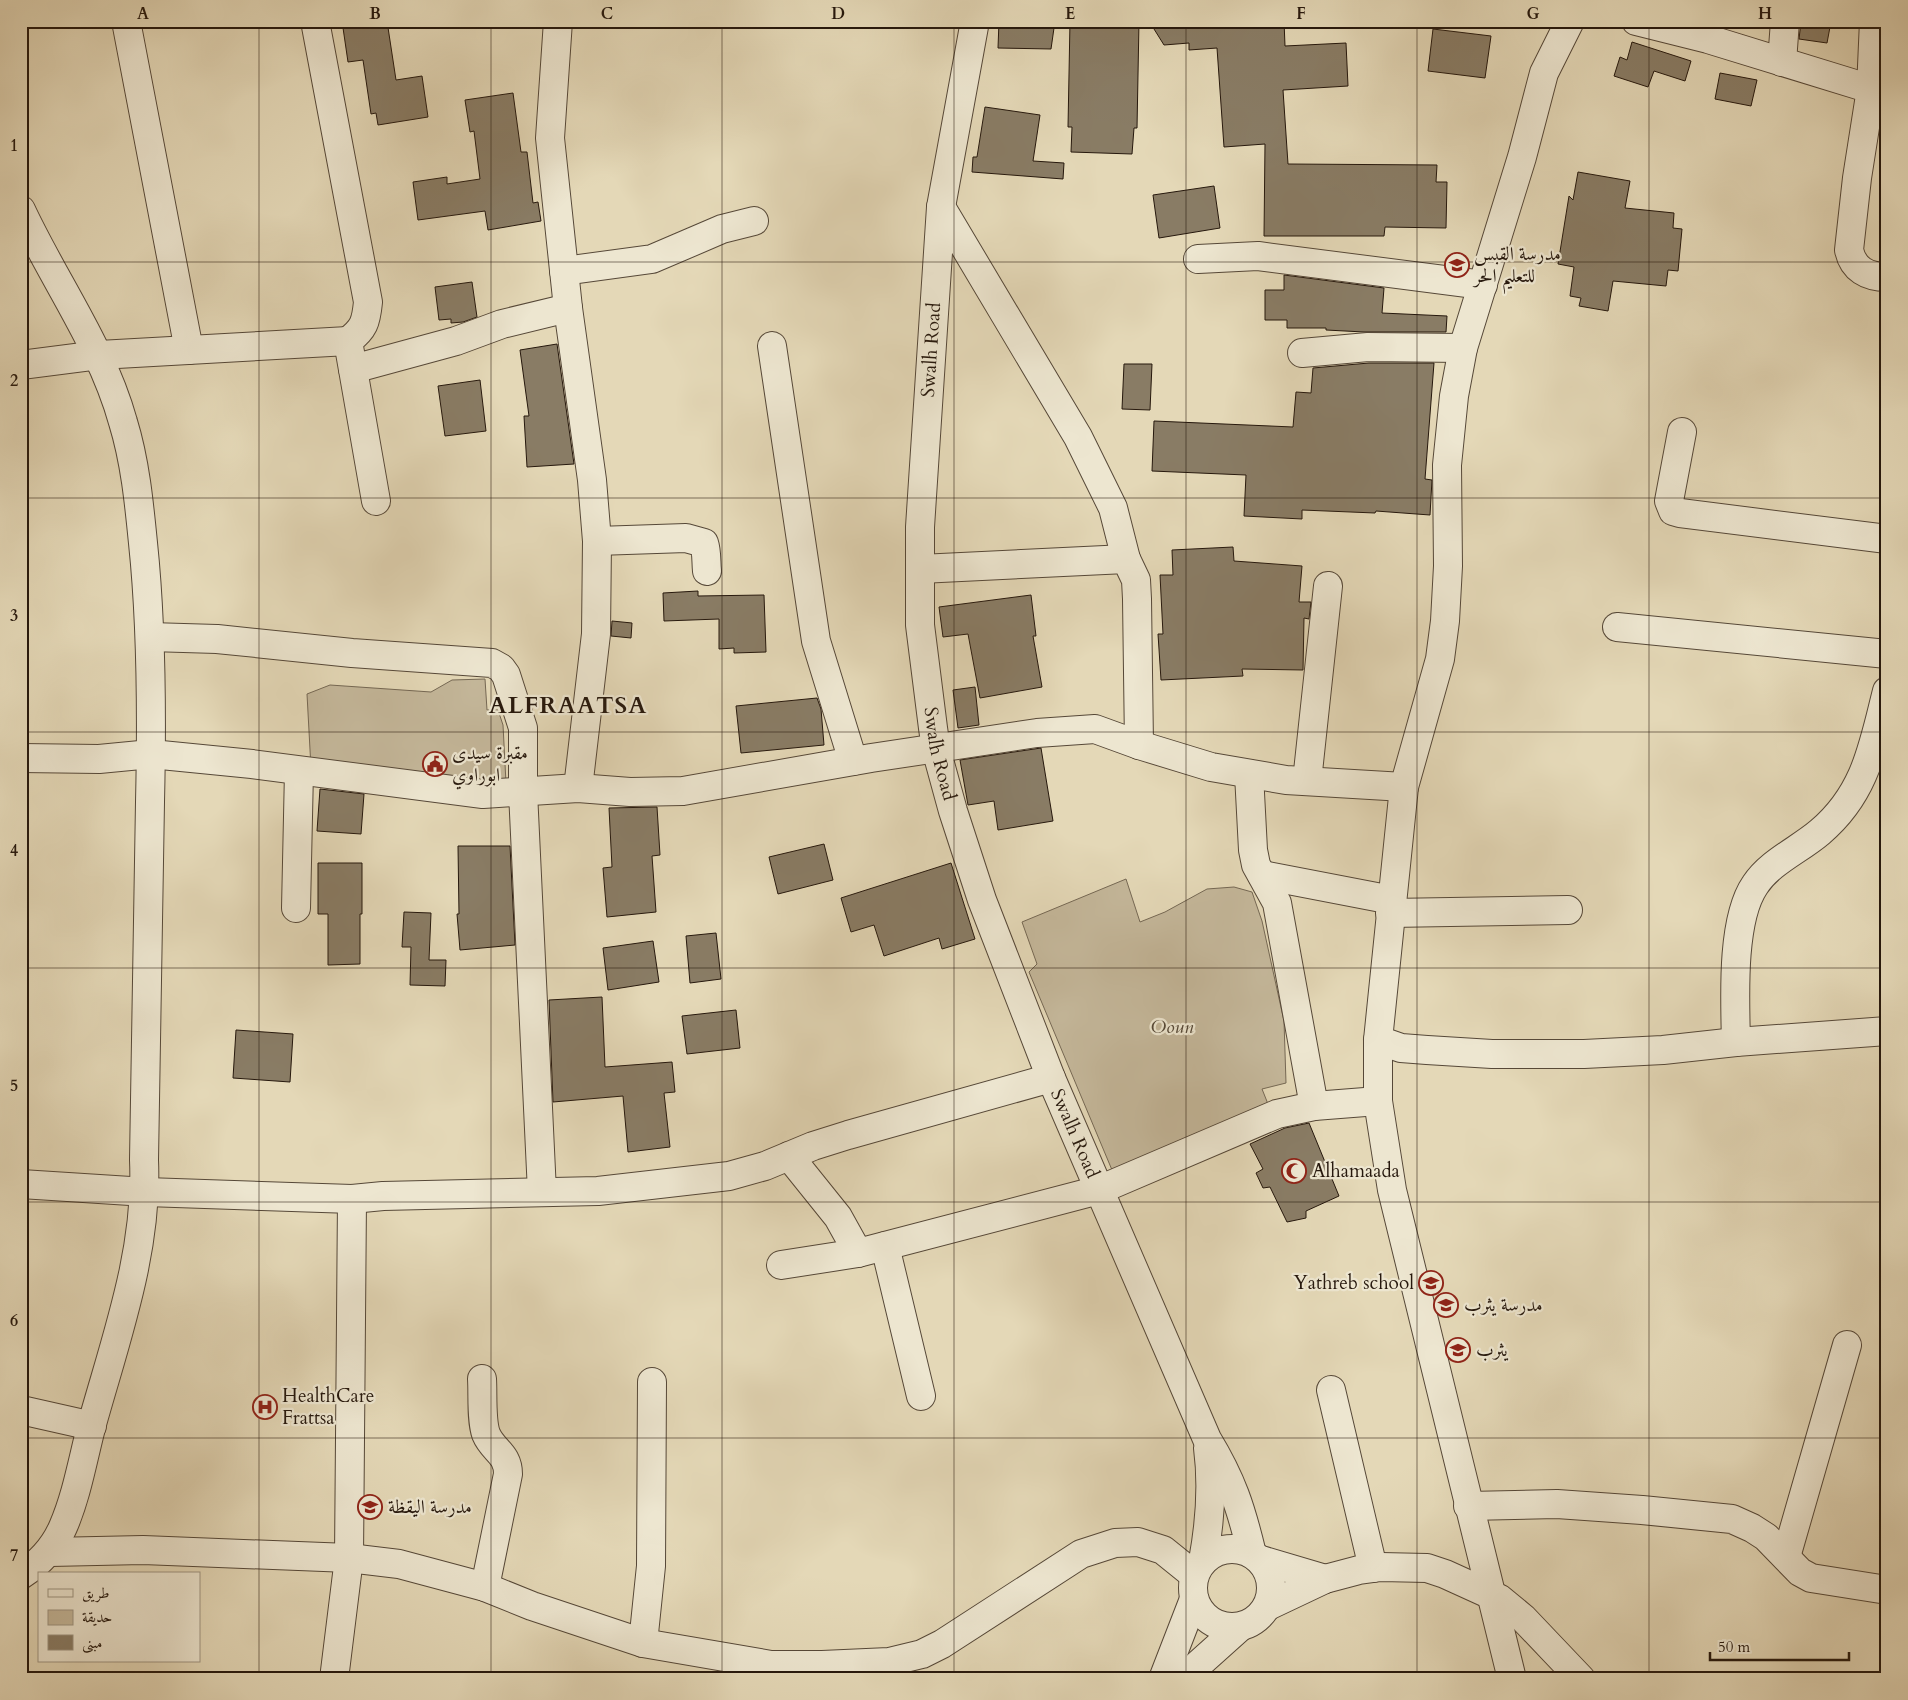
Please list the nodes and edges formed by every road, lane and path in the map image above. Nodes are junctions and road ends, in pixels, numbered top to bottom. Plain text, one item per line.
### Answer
1 (126, 21) edge
2 (315, 21) edge
3 (558, 21) edge
4 (975, 21) edge
5 (1570, 21) edge
6 (1636, 21) edge
7 (1784, 21) edge
8 (1874, 21) edge
9 (1782, 62) junction
10 (1870, 89) junction
11 (941, 207) junction
12 (21, 210) edge
13 (754, 221) dead end
14 (1198, 260) dead end
15 (564, 272) junction
16 (1887, 277) edge
17 (1483, 284) junction
18 (568, 308) junction
19 (348, 341) junction
20 (772, 346) dead end
21 (1463, 348) junction
22 (189, 350) junction
23 (1302, 353) dead end
24 (99, 356) junction
25 (21, 365) edge
26 (353, 368) junction
27 (1682, 432) dead end
28 (376, 501) dead end
29 (1887, 539) edge
30 (597, 541) junction
31 (1126, 559) junction
32 (920, 569) junction
33 (707, 571) dead end
34 (1328, 586) dead end
35 (1617, 627) dead end
36 (150, 637) junction
37 (1887, 654) edge
38 (1887, 691) edge
39 (1139, 745) junction
40 (936, 749) junction
41 (151, 754) junction
42 (21, 758) edge
43 (853, 761) junction
44 (299, 771) junction
45 (1249, 774) junction
46 (1307, 782) junction
47 (1404, 787) junction
48 (578, 788) junction
49 (523, 792) junction
50 (1262, 875) junction
51 (1391, 906) junction
52 (296, 908) dead end
53 (1568, 910) dead end
54 (1887, 1031) edge
55 (1378, 1040) junction
56 (1736, 1042) junction
57 (1051, 1078) junction
58 (1378, 1101) junction
59 (1314, 1106) junction
60 (789, 1156) junction
61 (21, 1184) edge
62 (1100, 1190) junction
63 (146, 1192) junction
64 (542, 1192) junction
65 (352, 1199) junction
66 (885, 1246) junction
67 (858, 1253) junction
68 (781, 1265) dead end
69 (1847, 1344) dead end
70 (482, 1379) dead end
71 (652, 1382) dead end
72 (1331, 1390) dead end
73 (921, 1396) dead end
74 (21, 1410) edge
75 (92, 1426) junction
76 (1207, 1439) junction
77 (1468, 1506) junction
78 (50, 1552) junction
79 (1257, 1557) junction
80 (1786, 1557) junction
81 (349, 1558) junction
82 (1373, 1568) junction
83 (21, 1575) edge
84 (1197, 1578) junction
85 (1325, 1579) junction
86 (485, 1587) junction
87 (1887, 1590) edge
88 (1491, 1593) junction
89 (1268, 1606) junction
90 (1240, 1627) junction
91 (642, 1643) junction
92 (1553, 1650) junction
93 (771, 1672) edge
94 (1510, 1673) edge
95 (334, 1679) edge
96 (1163, 1679) edge
97 (1182, 1679) edge
98 (1581, 1679) edge

1 - 22 street
2 - 19 street
3 - 15 street
4 - 11 street, Swalh Road
5 - 17 street
6 - 9 street
7 - 9 street
8 - 10 street
9 - 10 street
10 - 16 street
11 - 31 street
11 - 32 street, Swalh Road
12 - 24 street
13 - 15 street
14 - 17 street
15 - 18 street
17 - 21 street
18 - 26 street
18 - 30 street
19 - 22 street
19 - 26 street
20 - 43 street
21 - 23 street
21 - 47 street
22 - 24 street
24 - 25 street
24 - 36 street
26 - 28 street
27 - 29 street
30 - 33 street
30 - 48 street
31 - 32 street
31 - 39 street
32 - 40 street, Swalh Road
34 - 46 street
35 - 37 street
36 - 41 street
36 - 49 street
38 - 56 street
39 - 40 street
39 - 45 street
40 - 43 street
40 - 57 street, Swalh Road
41 - 42 street
41 - 44 street
41 - 63 street
43 - 48 street
44 - 49 street
44 - 52 street
45 - 46 street
45 - 50 street
46 - 47 street
47 - 51 street
48 - 49 street
49 - 64 street
50 - 51 street
50 - 59 street
51 - 53 street
51 - 55 street
54 - 56 street
55 - 56 street
55 - 58 street
57 - 60 street
57 - 62 street, Swalh Road
58 - 59 street
58 - 77 street
59 - 62 street
60 - 64 street
60 - 67 street
61 - 63 street
62 - 66 street
62 - 76 street, Swalh Road
63 - 65 street
63 - 75 street
64 - 65 street
65 - 81 street
66 - 67 street
66 - 73 street
67 - 68 street
69 - 80 street
70 - 86 street
71 - 91 street
72 - 82 street
74 - 75 street
75 - 78 street
76 - 79 street
76 - 84 street
77 - 80 street
77 - 88 street
78 - 81 street
78 - 83 street
79 - 84 street
79 - 85 street
79 - 89 street
80 - 87 street
81 - 86 street
81 - 95 street
82 - 85 street
82 - 88 street
84 - 90 street
84 - 93 street
84 - 96 street
85 - 89 street
86 - 91 street
88 - 92 street
88 - 94 street
89 - 90 street
90 - 97 street
91 - 93 street
92 - 94 street
92 - 98 street

